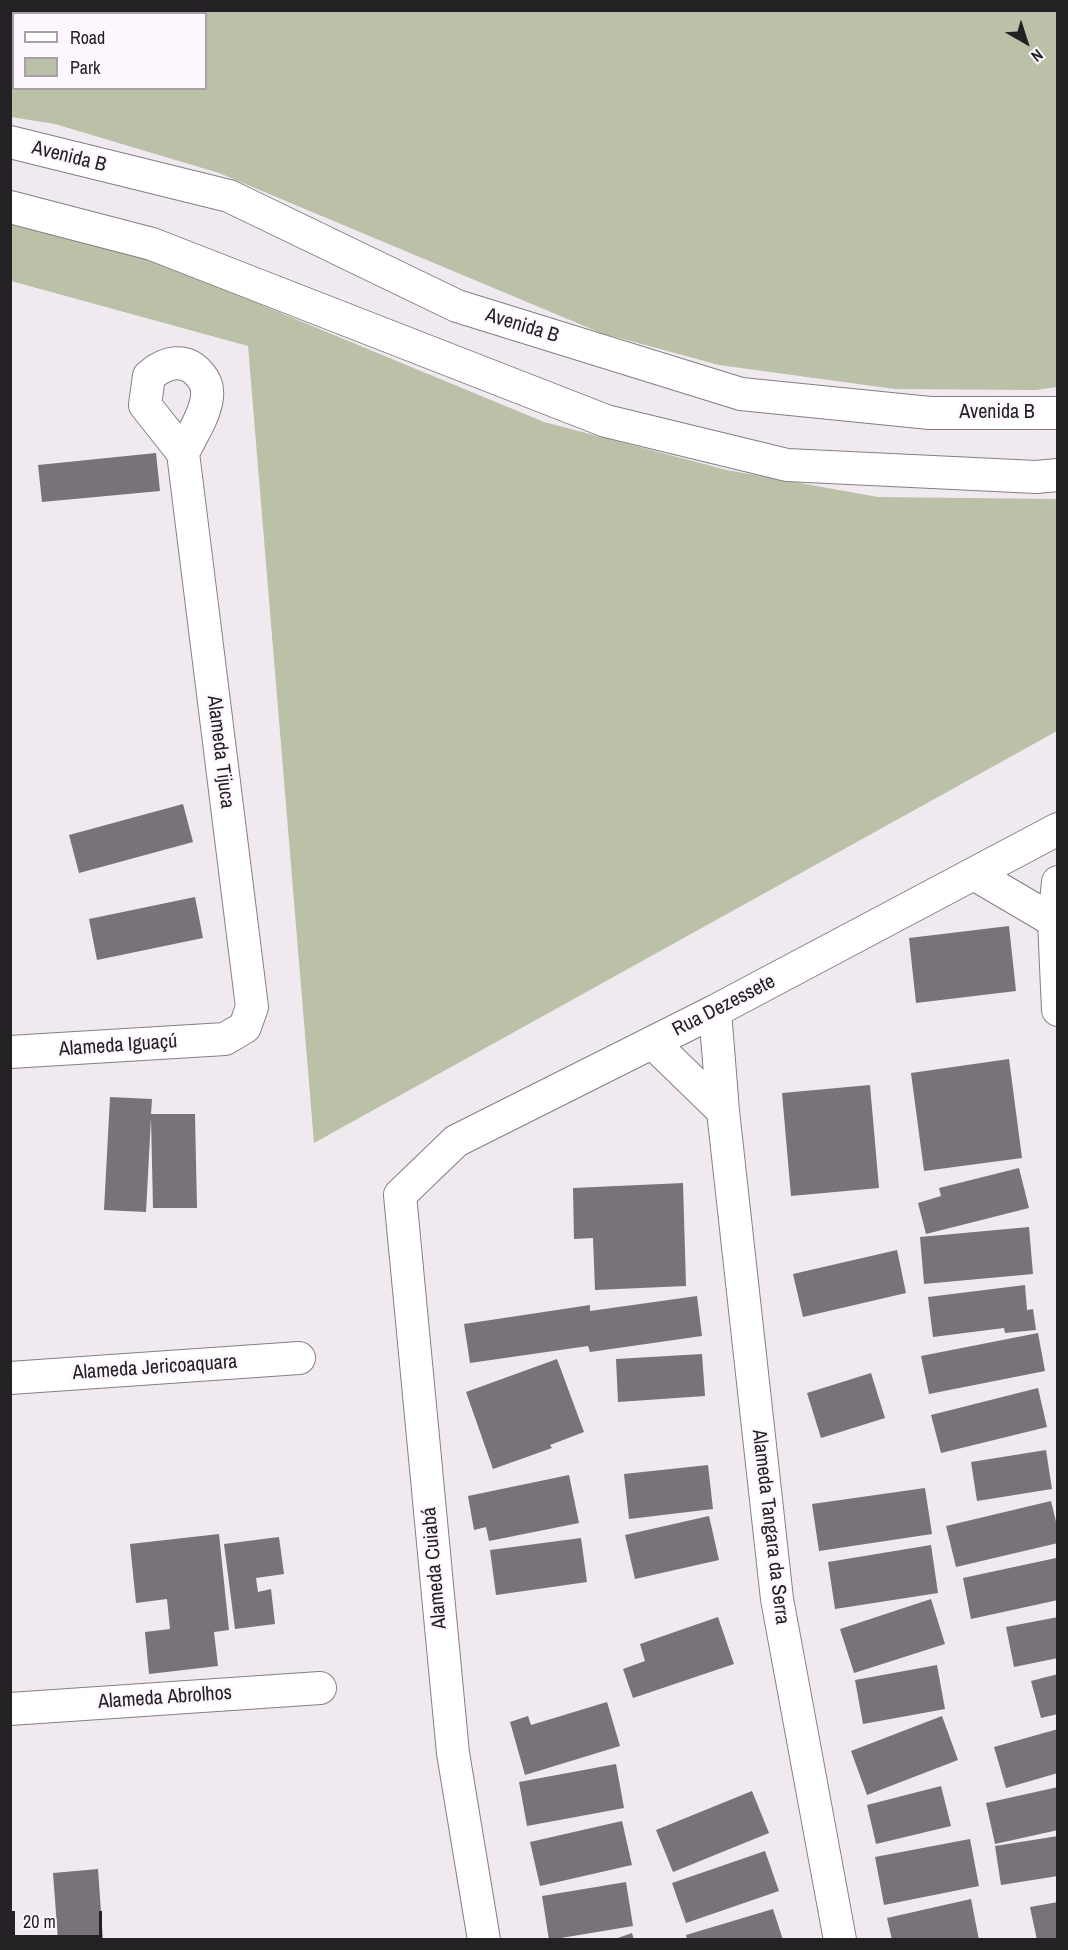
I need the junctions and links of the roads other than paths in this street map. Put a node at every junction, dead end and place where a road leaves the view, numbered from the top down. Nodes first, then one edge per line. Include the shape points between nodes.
1 (10, 142) edge
2 (10, 207) edge
3 (1058, 413) edge
4 (183, 453) dead end
5 (1058, 475) edge
6 (1058, 829) edge
7 (974, 874) junction
8 (1058, 882) edge
9 (1054, 921) junction
10 (1058, 1010) edge
11 (715, 1011) junction
12 (225, 1039) joint
13 (653, 1042) junction
14 (10, 1052) edge
15 (723, 1111) junction
16 (400, 1195) joint
17 (299, 1358) dead end
18 (10, 1378) edge
19 (320, 1688) dead end
20 (10, 1709) edge
21 (484, 1940) edge
22 (840, 1940) edge

1 - 3 street, Avenida B via 229,196 457,306 741,394 930,412
2 - 5 street via 152,244 606,421 787,465
4 - 12 street, Alameda Tijuca via 252,1007 245,1027
6 - 7 street, Rua Dezessete
7 - 9 street
7 - 11 street, Rua Dezessete
8 - 9 street
9 - 10 street
11 - 13 street, Rua Dezessete
11 - 15 street, Alameda Tangara da Serra
12 - 14 street, Alameda Iguaçú
13 - 15 street
13 - 16 street, Rua Dezessete via 456,1141
15 - 22 street, Alameda Tangara da Serra via 777,1599
16 - 21 street, Alameda Cuiabá via 453,1753
17 - 18 street, Alameda Jericoaquara
19 - 20 street, Alameda Abrolhos

